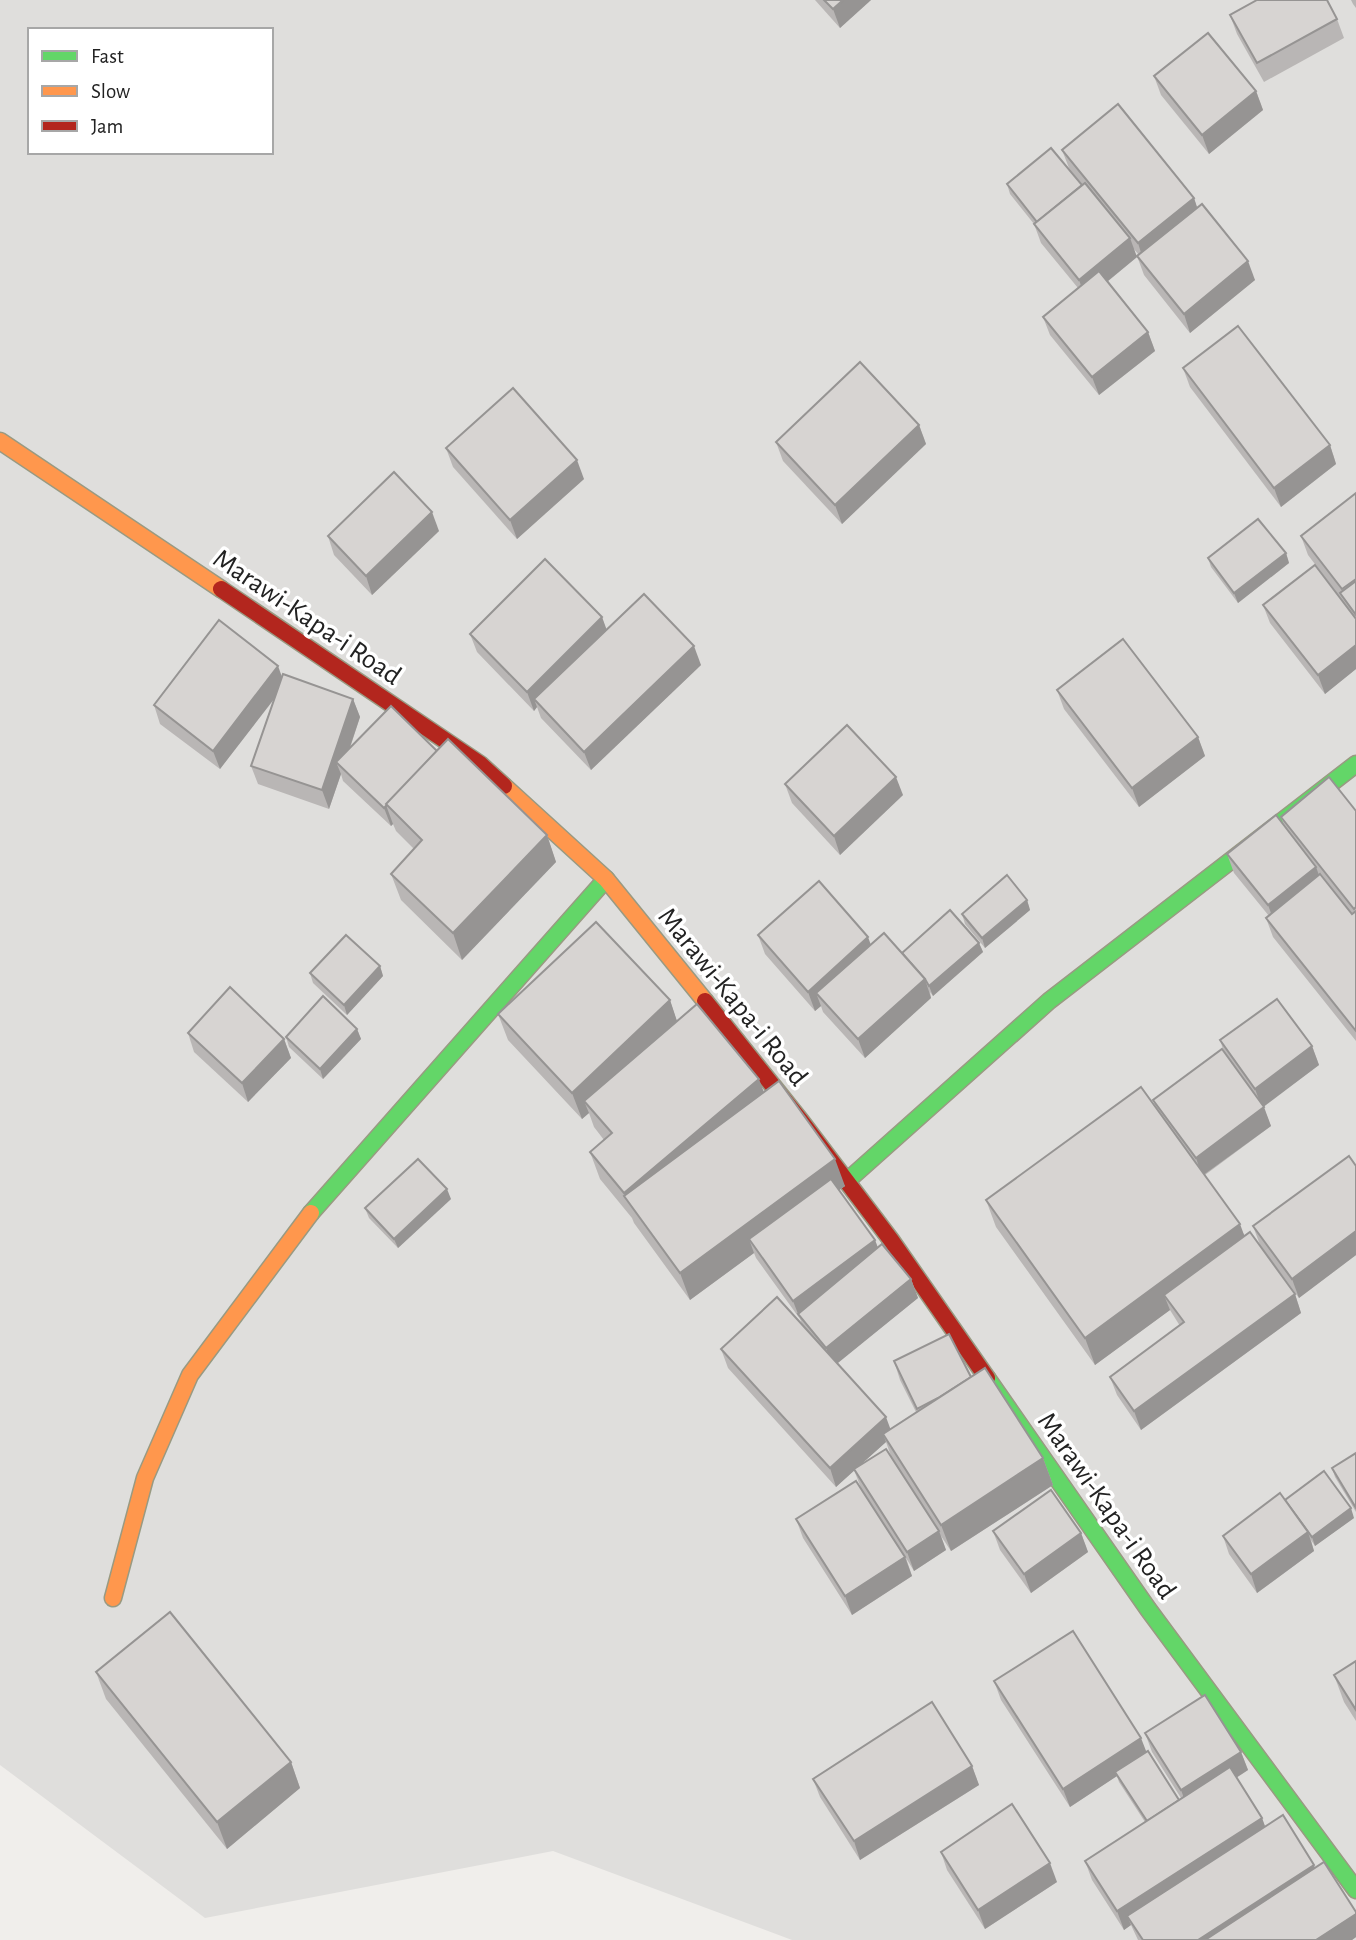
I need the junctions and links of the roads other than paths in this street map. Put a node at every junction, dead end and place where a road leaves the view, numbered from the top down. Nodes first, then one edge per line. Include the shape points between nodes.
1 (0, 441) edge
2 (1356, 764) edge
3 (606, 879) junction
4 (847, 1181) junction
5 (113, 1598) dead end
6 (1356, 1890) edge

1 - 3 main road, Marawi-Kapa-i Road via 480,764
2 - 4 main road via 1049,1001
3 - 4 main road, Marawi-Kapa-i Road
3 - 5 main road via 297,1229 190,1375 145,1478
4 - 6 main road, Marawi-Kapa-i Road via 1148,1609

